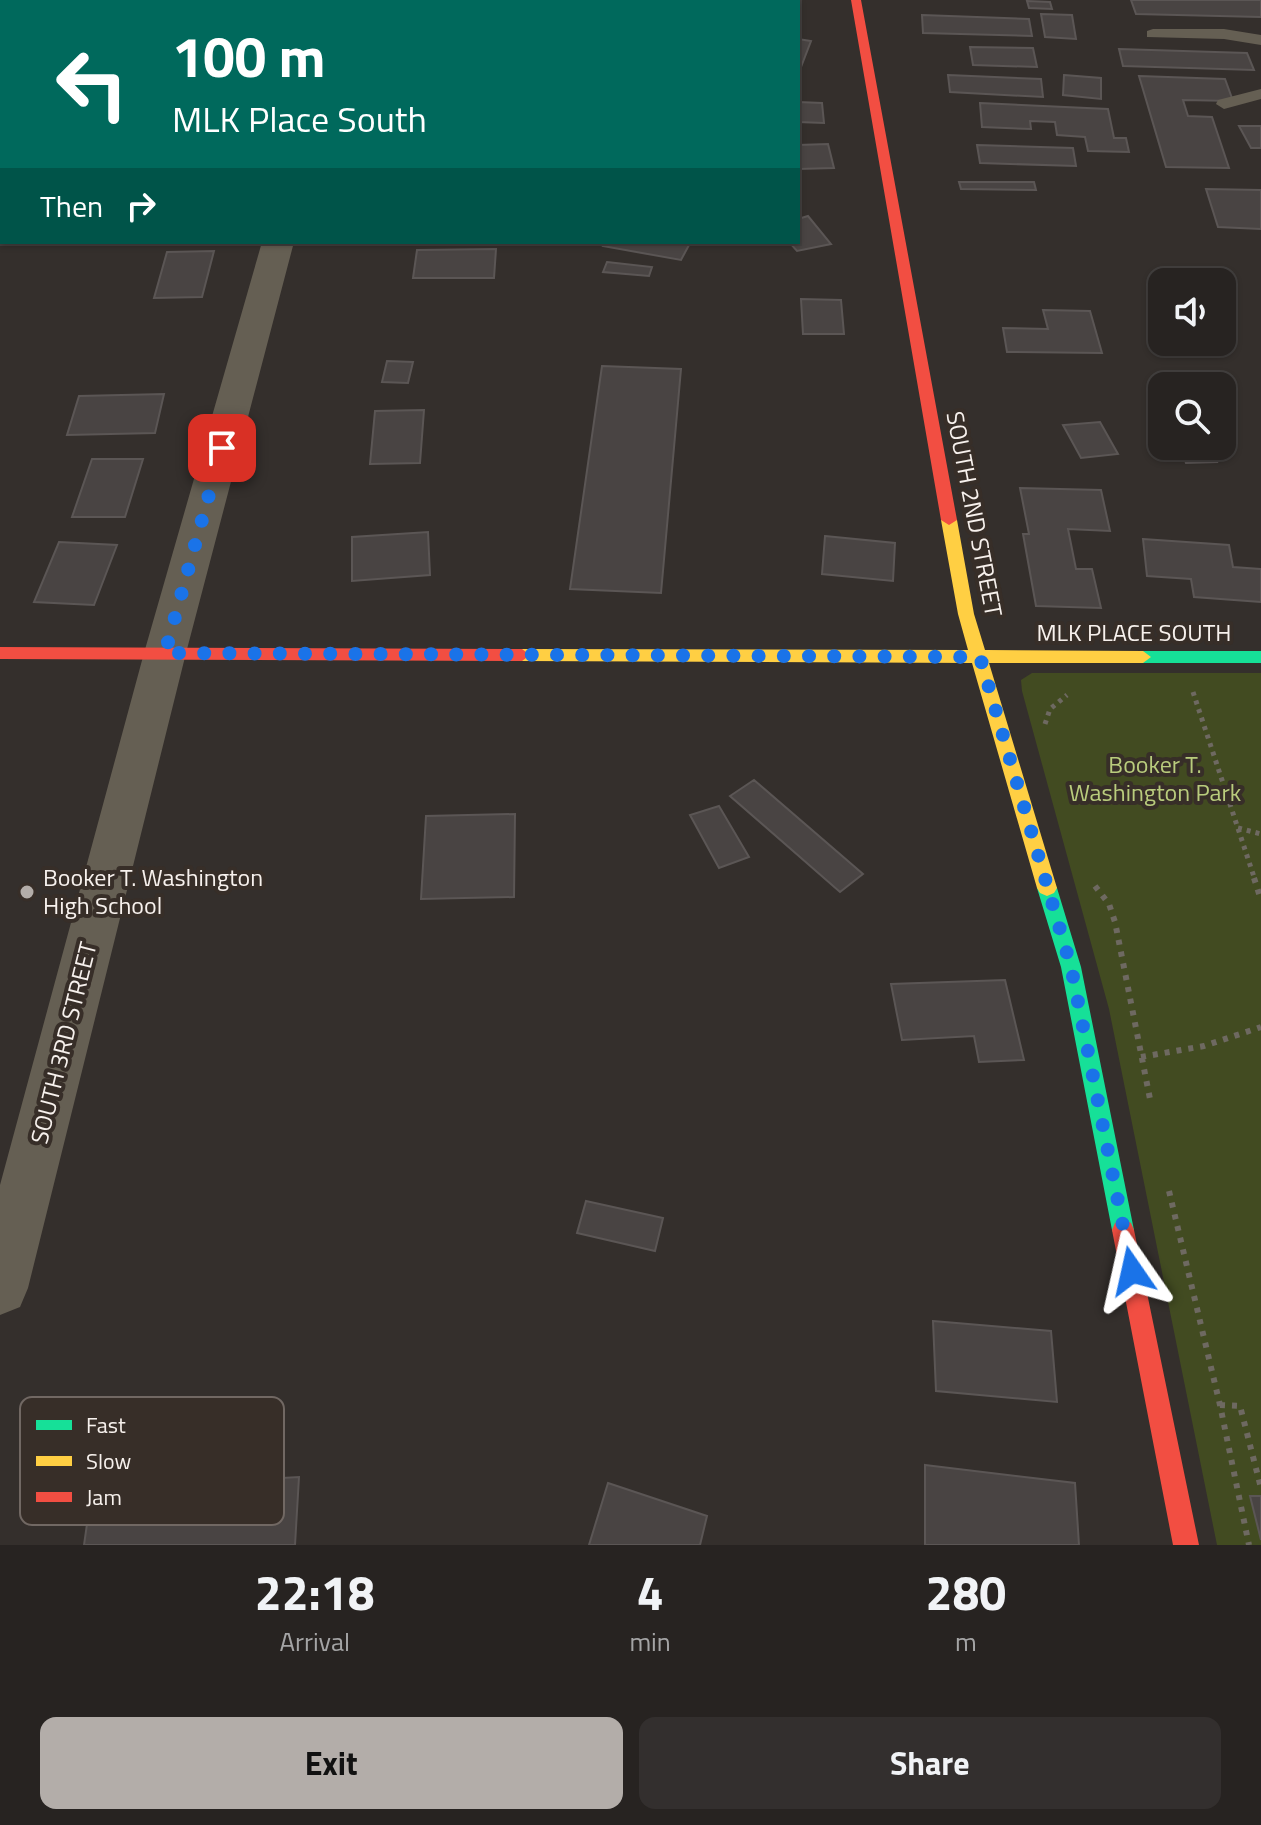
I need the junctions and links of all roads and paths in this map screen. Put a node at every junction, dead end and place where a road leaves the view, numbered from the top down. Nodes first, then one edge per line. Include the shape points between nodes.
1 (856, 0) edge
2 (1153, 34) dead end
3 (1261, 40) edge
4 (1261, 94) edge
5 (1224, 104) dead end
6 (277, 244) edge
7 (0, 653) edge
8 (165, 653) junction
9 (980, 657) junction
10 (1261, 657) edge
11 (1189, 679) dead end
12 (1237, 828) junction
13 (1261, 834) edge
14 (1261, 900) edge
15 (1118, 938) dead end
16 (1261, 1027) edge
17 (1141, 1057) junction
18 (1150, 1102) dead end
19 (1166, 1176) dead end
20 (0, 1288) edge
21 (1220, 1405) junction
22 (1261, 1488) edge
23 (1186, 1545) edge
24 (1249, 1545) edge

1 - 9 street, SOUTH 2ND STREET via 966,614
2 - 3 lane
4 - 5 lane
6 - 8 street, SOUTH 3RD STREET
7 - 8 street, MLK PLACE SOUTH
8 - 9 street, MLK PLACE SOUTH
8 - 20 street, SOUTH 3RD STREET
9 - 10 street, MLK PLACE SOUTH
9 - 23 street, SOUTH 2ND STREET via 1071,967
11 - 12 path
12 - 13 path
12 - 14 path
15 - 17 path
16 - 17 path via 1190,1049
17 - 18 path
19 - 21 path
21 - 22 path via 1240,1406
21 - 24 path

